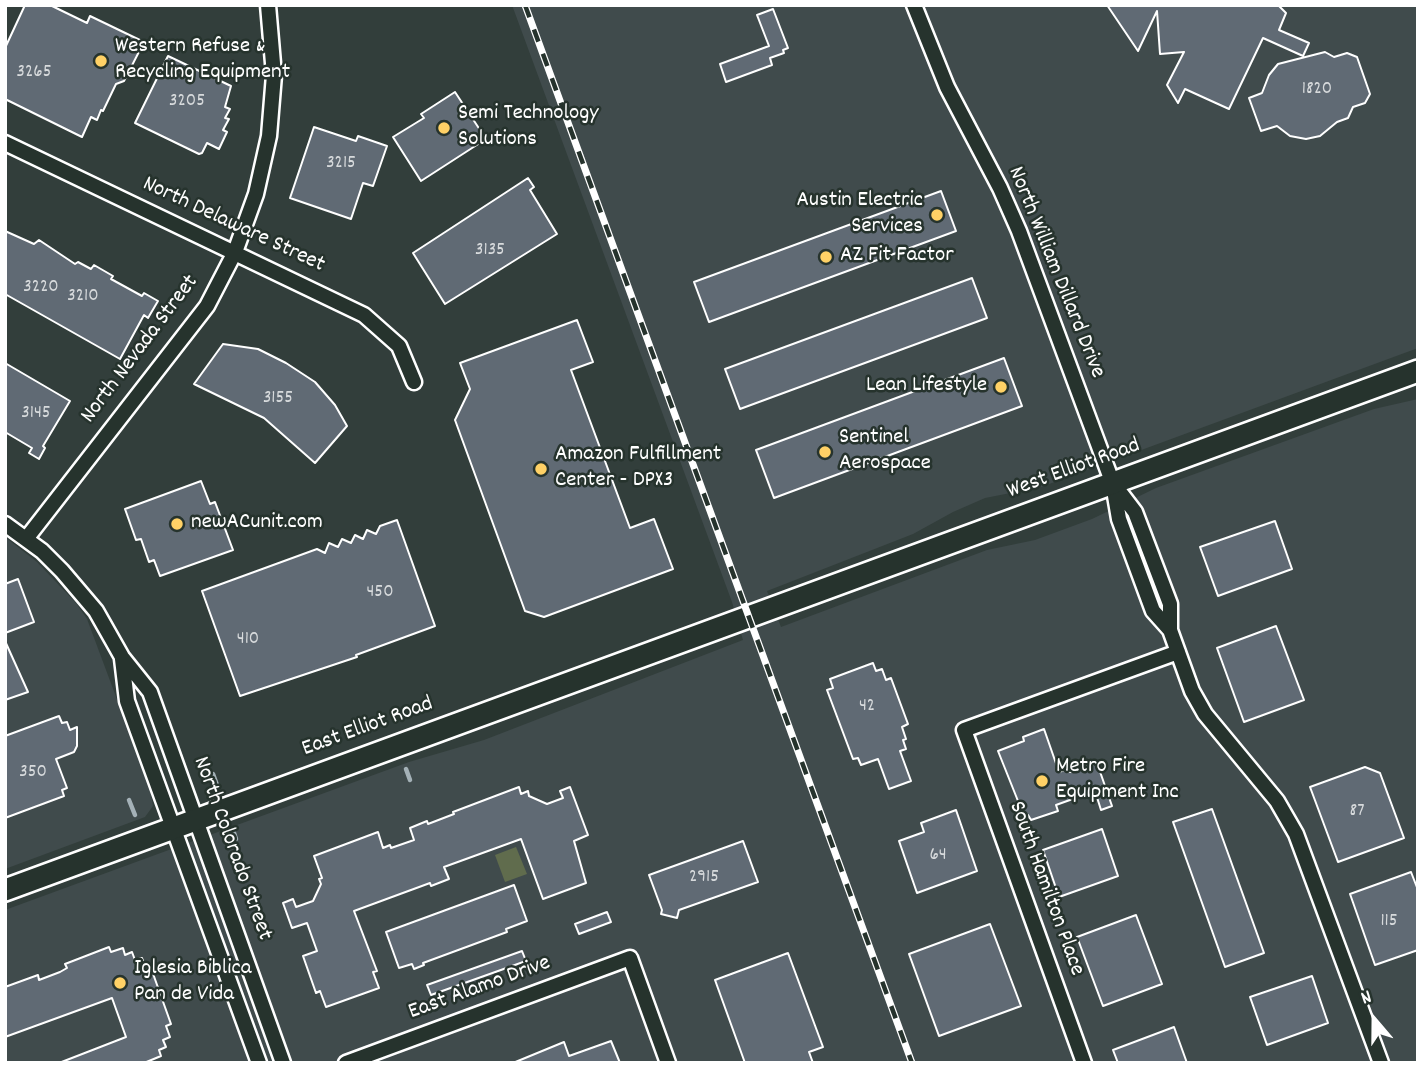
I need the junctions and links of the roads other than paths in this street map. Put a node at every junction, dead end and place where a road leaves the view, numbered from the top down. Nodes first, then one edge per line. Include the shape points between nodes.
1 (268, 5) edge
2 (914, 5) edge
3 (5, 143) edge
4 (235, 252) junction
5 (1418, 371) edge
6 (414, 382) dead end
7 (1113, 484) junction
8 (5, 524) edge
9 (26, 539) junction
10 (749, 617) joint
11 (1178, 652) junction
12 (122, 657) junction
13 (196, 819) junction
14 (173, 828) junction
15 (5, 890) edge
16 (259, 1063) edge
17 (283, 1063) edge
18 (346, 1063) edge
19 (668, 1063) edge
20 (1084, 1063) edge
21 (1381, 1063) edge

1 - 4 street, North Nevada Street via 274,75 269,135 256,194
2 - 7 street, North William Dillard Drive via 947,87 1019,231
3 - 4 street, North Delaware Street
4 - 6 street, North Delaware Street via 364,315 398,346
4 - 9 street, North Nevada Street via 207,306
5 - 7 main road, West Elliot Road
7 - 10 main road, West Elliot Road
7 - 11 street, North William Dillard Drive via 1135,512 1170,604 1170,629
8 - 9 street, North Colorado Street
9 - 12 street, North Colorado Street via 62,571 96,611
10 - 13 main road, East Elliot Road
11 - 20 street, South Hamilton Place via 964,730
11 - 21 street, North William Dillard Drive via 1205,714 1277,801 1296,834
12 - 13 street, North Colorado Street via 150,692
12 - 14 street, North Colorado Street via 127,701
13 - 14 main road, East Elliot Road
13 - 17 street, North Colorado Street
14 - 15 main road, East Elliot Road
14 - 16 street, North Colorado Street
18 - 19 street, East Alamo Drive via 630,958

